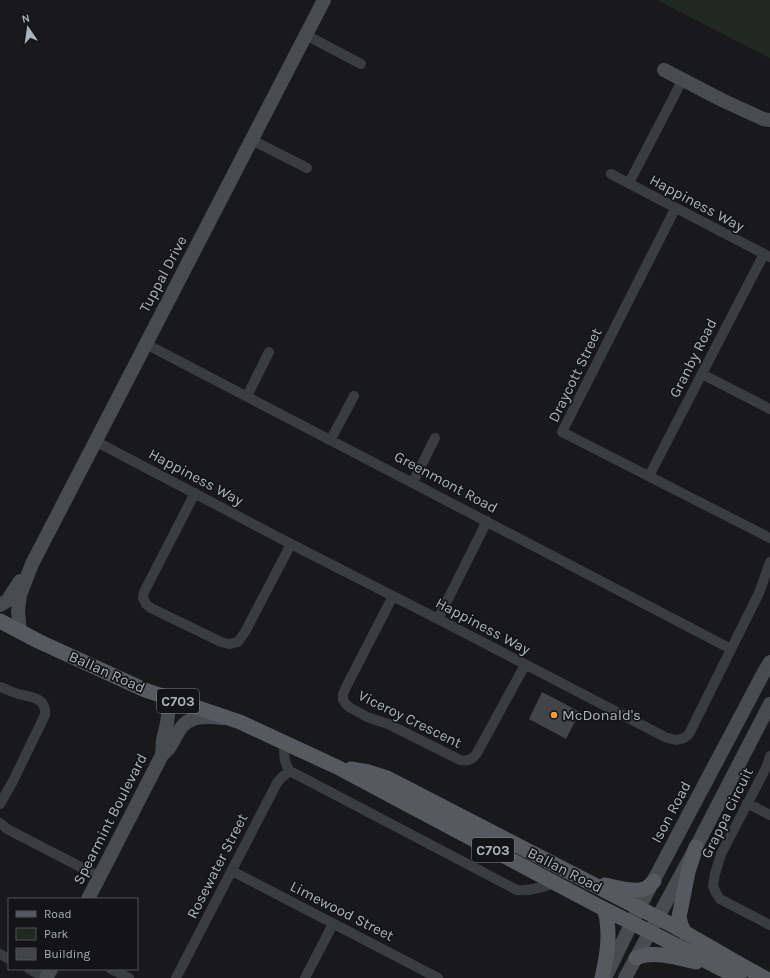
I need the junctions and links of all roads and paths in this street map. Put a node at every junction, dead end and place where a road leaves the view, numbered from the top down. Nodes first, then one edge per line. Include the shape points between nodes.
1 (324, 0) edge
2 (306, 36) junction
3 (362, 64) dead end
4 (664, 70) dead end
5 (683, 79) junction
6 (770, 120) edge
7 (252, 140) junction
8 (307, 168) dead end
9 (611, 174) dead end
10 (628, 183) junction
11 (675, 209) junction
12 (767, 256) edge
13 (146, 344) junction
14 (270, 352) dead end
15 (702, 374) junction
16 (247, 396) junction
17 (354, 396) dead end
18 (770, 410) edge
19 (435, 438) dead end
20 (331, 439) junction
21 (95, 441) junction
22 (649, 476) junction
23 (413, 482) junction
24 (195, 493) junction
25 (487, 522) junction
26 (770, 538) edge
27 (291, 544) junction
28 (770, 562) edge
29 (32, 564) junction
30 (392, 596) junction
31 (0, 605) edge
32 (438, 619) junction
33 (0, 621) edge
34 (20, 632) junction
35 (731, 649) junction
36 (770, 662) edge
37 (525, 665) junction
38 (0, 687) edge
39 (170, 698) junction
40 (770, 699) edge
41 (748, 702) junction
42 (770, 704) edge
43 (228, 718) junction
44 (284, 742) junction
45 (162, 755) junction
46 (770, 756) edge
47 (337, 767) junction
48 (290, 771) junction
49 (747, 803) junction
50 (0, 804) edge
51 (770, 815) edge
52 (0, 823) edge
53 (696, 847) junction
54 (232, 871) junction
55 (100, 877) junction
56 (584, 880) junction
57 (654, 881) junction
58 (555, 883) junction
59 (89, 898) edge
60 (639, 908) junction
61 (604, 909) junction
62 (657, 918) junction
63 (632, 923) junction
64 (333, 924) junction
65 (770, 925) edge
66 (650, 932) junction
67 (686, 933) junction
68 (636, 958) junction
69 (719, 968) junction
70 (31, 970) edge
71 (113, 970) edge
72 (436, 977) edge
73 (46, 978) edge
74 (129, 978) edge
75 (176, 978) edge
76 (305, 978) edge
77 (603, 978) edge
78 (625, 978) edge
79 (739, 978) edge
80 (765, 978) edge

1 - 2 street, Tuppal Drive
2 - 3 street
2 - 7 street, Tuppal Drive
4 - 5 street
5 - 6 street via 722,100
5 - 10 street
7 - 8 street
7 - 13 street, Tuppal Drive
9 - 10 street, Happiness Way
10 - 11 street, Happiness Way
11 - 12 street, Happiness Way
11 - 22 street, Draycott Street via 562,432
12 - 15 street, Granby Road
13 - 16 street, Greenmont Road
13 - 21 street, Tuppal Drive
14 - 16 street
15 - 18 street
15 - 22 street, Granby Road
16 - 20 street, Greenmont Road
17 - 20 street
19 - 23 street
20 - 23 street, Greenmont Road
21 - 24 street, Happiness Way
21 - 29 street, Tuppal Drive
22 - 26 street, Draycott Street
23 - 25 street, Greenmont Road
24 - 27 street, Happiness Way
24 - 27 street via 144,592 146,604 158,612 221,642 238,642
25 - 32 street
25 - 35 street, Greenmont Road
27 - 30 street, Happiness Way
28 - 35 street, Happiness Way via 759,593
29 - 31 street, Tuppal Drive via 7,601
29 - 34 street, Tuppal Drive via 20,595
30 - 32 street, Happiness Way
30 - 37 street, Viceroy Crescent via 343,694 346,704 367,717 388,724 460,760 470,760 477,753
32 - 37 street, Happiness Way
33 - 34 main road, Ballan Road / C703
34 - 39 main road, Ballan Road / C703 via 108,674
35 - 37 street, Happiness Way via 689,734 679,740 665,737
36 - 41 street, Ison Road
38 - 50 street via 33,696 39,700 45,711
39 - 43 main road, Ballan Road / C703
39 - 45 street, Spearmint Boulevard
40 - 41 street via 759,697
41 - 57 street, Ison Road
42 - 53 street
43 - 44 main road, Ballan Road / C703
43 - 45 street, Spearmint Boulevard via 194,718 188,721
44 - 47 main road, Ballan Road / C703
44 - 48 street via 286,766
45 - 55 street, Spearmint Boulevard
46 - 49 street, Grappa Circuit
47 - 56 main road, Ballan Road / C703 via 387,778
47 - 58 main road, Ballan Road / C703
48 - 54 street, Rosewater Street via 277,783
48 - 58 street, Ballan Road via 517,890 536,889
49 - 51 street
49 - 65 street, Grappa Circuit via 721,854 713,886 720,899
52 - 55 street
53 - 62 street
53 - 67 main road via 679,917
54 - 64 street, Limewood Street
54 - 75 street, Rosewater Street
55 - 59 street, Spearmint Boulevard
56 - 57 main road via 634,890 644,889
56 - 60 main road, Ballan Road / C703
57 - 60 street, Ison Road
58 - 61 main road, Ballan Road / C703
60 - 62 main road, Ballan Road / C703
60 - 63 street, Ison Road
61 - 63 main road, Ballan Road / C703
61 - 77 main road via 608,927
62 - 66 street
62 - 67 main road, Ballan Road / C703
63 - 66 main road, Ballan Road / C703
63 - 77 street, Ison Road
64 - 72 street, Limewood Street
64 - 76 street
66 - 68 street
66 - 69 main road, Ballan Road / C703
67 - 80 main road, Ballan Road / C703
68 - 69 main road via 654,954
68 - 78 street
69 - 79 main road, Ballan Road / C703
70 - 73 street
71 - 74 street

